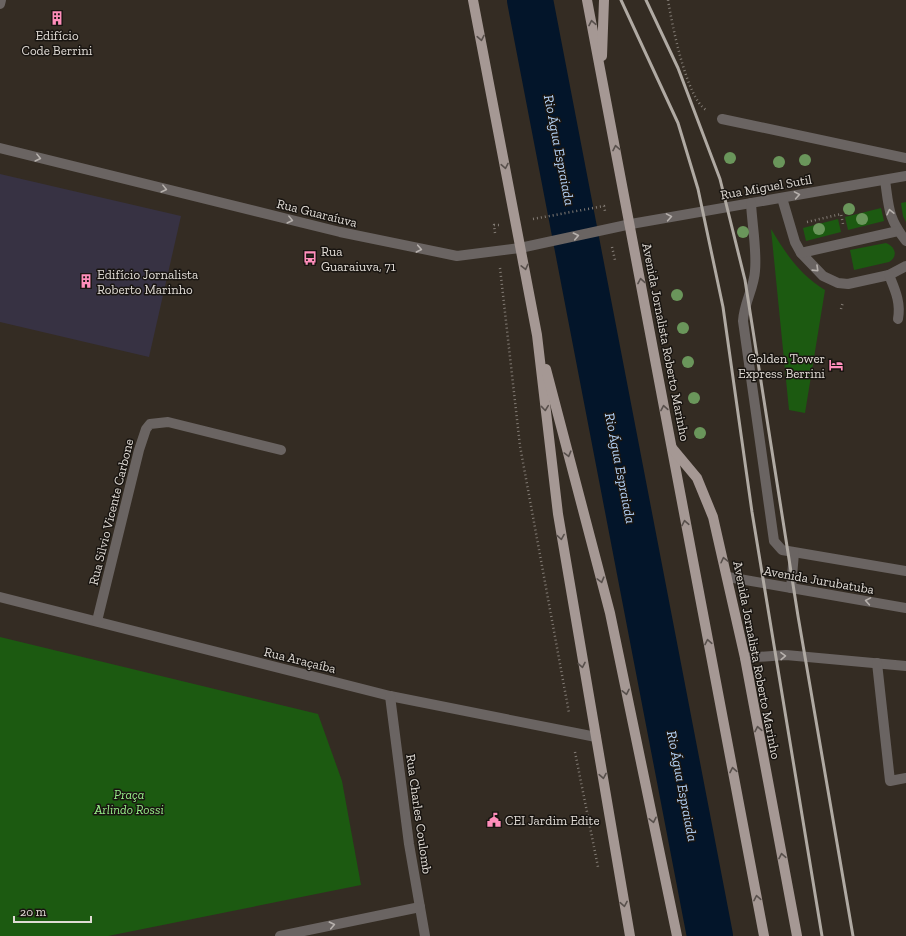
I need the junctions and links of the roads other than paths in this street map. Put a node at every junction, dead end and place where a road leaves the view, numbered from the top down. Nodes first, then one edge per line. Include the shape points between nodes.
1 (1, 0) edge
2 (473, 0) edge
3 (588, 0) edge
4 (604, 0) edge
5 (0, 4) edge
6 (602, 74) junction
7 (722, 119) road end
8 (0, 148) edge
9 (906, 158) edge
10 (906, 176) edge
11 (885, 180) junction
12 (782, 198) junction
13 (751, 203) junction
14 (631, 224) junction
15 (898, 231) junction
16 (906, 241) edge
17 (520, 248) junction
18 (801, 253) junction
19 (906, 266) edge
20 (889, 275) junction
21 (898, 319) dead end
22 (538, 335) junction
23 (670, 447) junction
24 (280, 450) dead end
25 (794, 553) junction
26 (906, 571) edge
27 (728, 577) junction
28 (791, 588) junction
29 (0, 597) edge
30 (906, 608) edge
31 (97, 621) junction
32 (744, 658) junction
33 (877, 663) junction
34 (906, 666) edge
35 (390, 696) junction
36 (596, 737) junction
37 (906, 778) edge
38 (420, 907) junction
39 (280, 936) edge
40 (425, 936) edge
41 (630, 936) edge
42 (677, 936) edge
43 (764, 936) edge
44 (797, 936) edge

1 - 5 street
2 -> 17 main road
6 -> 3 main road, Avenida Jornalista Roberto Marinho
4 - 6 main road
14 -> 6 main road, Avenida Jornalista Roberto Marinho
7 - 9 street
8 -> 17 street, Rua Guaraíuva via 334,231 417,249 457,256
10 - 11 street, Rua Miguel Sutil
12 -> 11 street, Rua Miguel Sutil
15 -> 11 street via 891,216
12 - 13 street, Rua Miguel Sutil
12 - 18 street via 789,226
14 -> 13 street, Rua Miguel Sutil
13 - 25 street via 756,270 744,307 743,321 774,541 782,550
17 -> 14 street, Rua Guaraíuva
23 -> 14 main road, Avenida Jornalista Roberto Marinho
15 - 16 street
15 - 18 street
17 -> 22 main road
18 -> 20 street via 822,276 838,283 848,284
19 - 20 street
20 - 21 street via 898,296
22 -> 36 main road via 558,514
22 -> 42 main road via 610,613
27 -> 23 main road, Avenida Jornalista Roberto Marinho via 713,517 697,478
43 -> 23 main road
24 - 31 street, Rua Silvio Vicente Carbone via 168,422 150,424 139,450
25 - 26 street
25 - 28 street
27 - 28 street, Avenida Jurubatuba
27 - 32 main road, Avenida Jornalista Roberto Marinho
30 -> 28 street, Avenida Jurubatuba
29 - 31 street, Rua Araçaíba
31 - 35 street, Rua Araçaíba
32 -> 33 street via 786,655
44 -> 32 main road, Avenida Jornalista Roberto Marinho
33 - 34 street
33 - 37 street via 890,781
35 - 36 street, Rua Araçaíba
35 - 38 street, Rua Charles Coulomb via 409,844
36 -> 41 main road
39 -> 38 street
38 - 40 street, Rua Charles Coulomb

